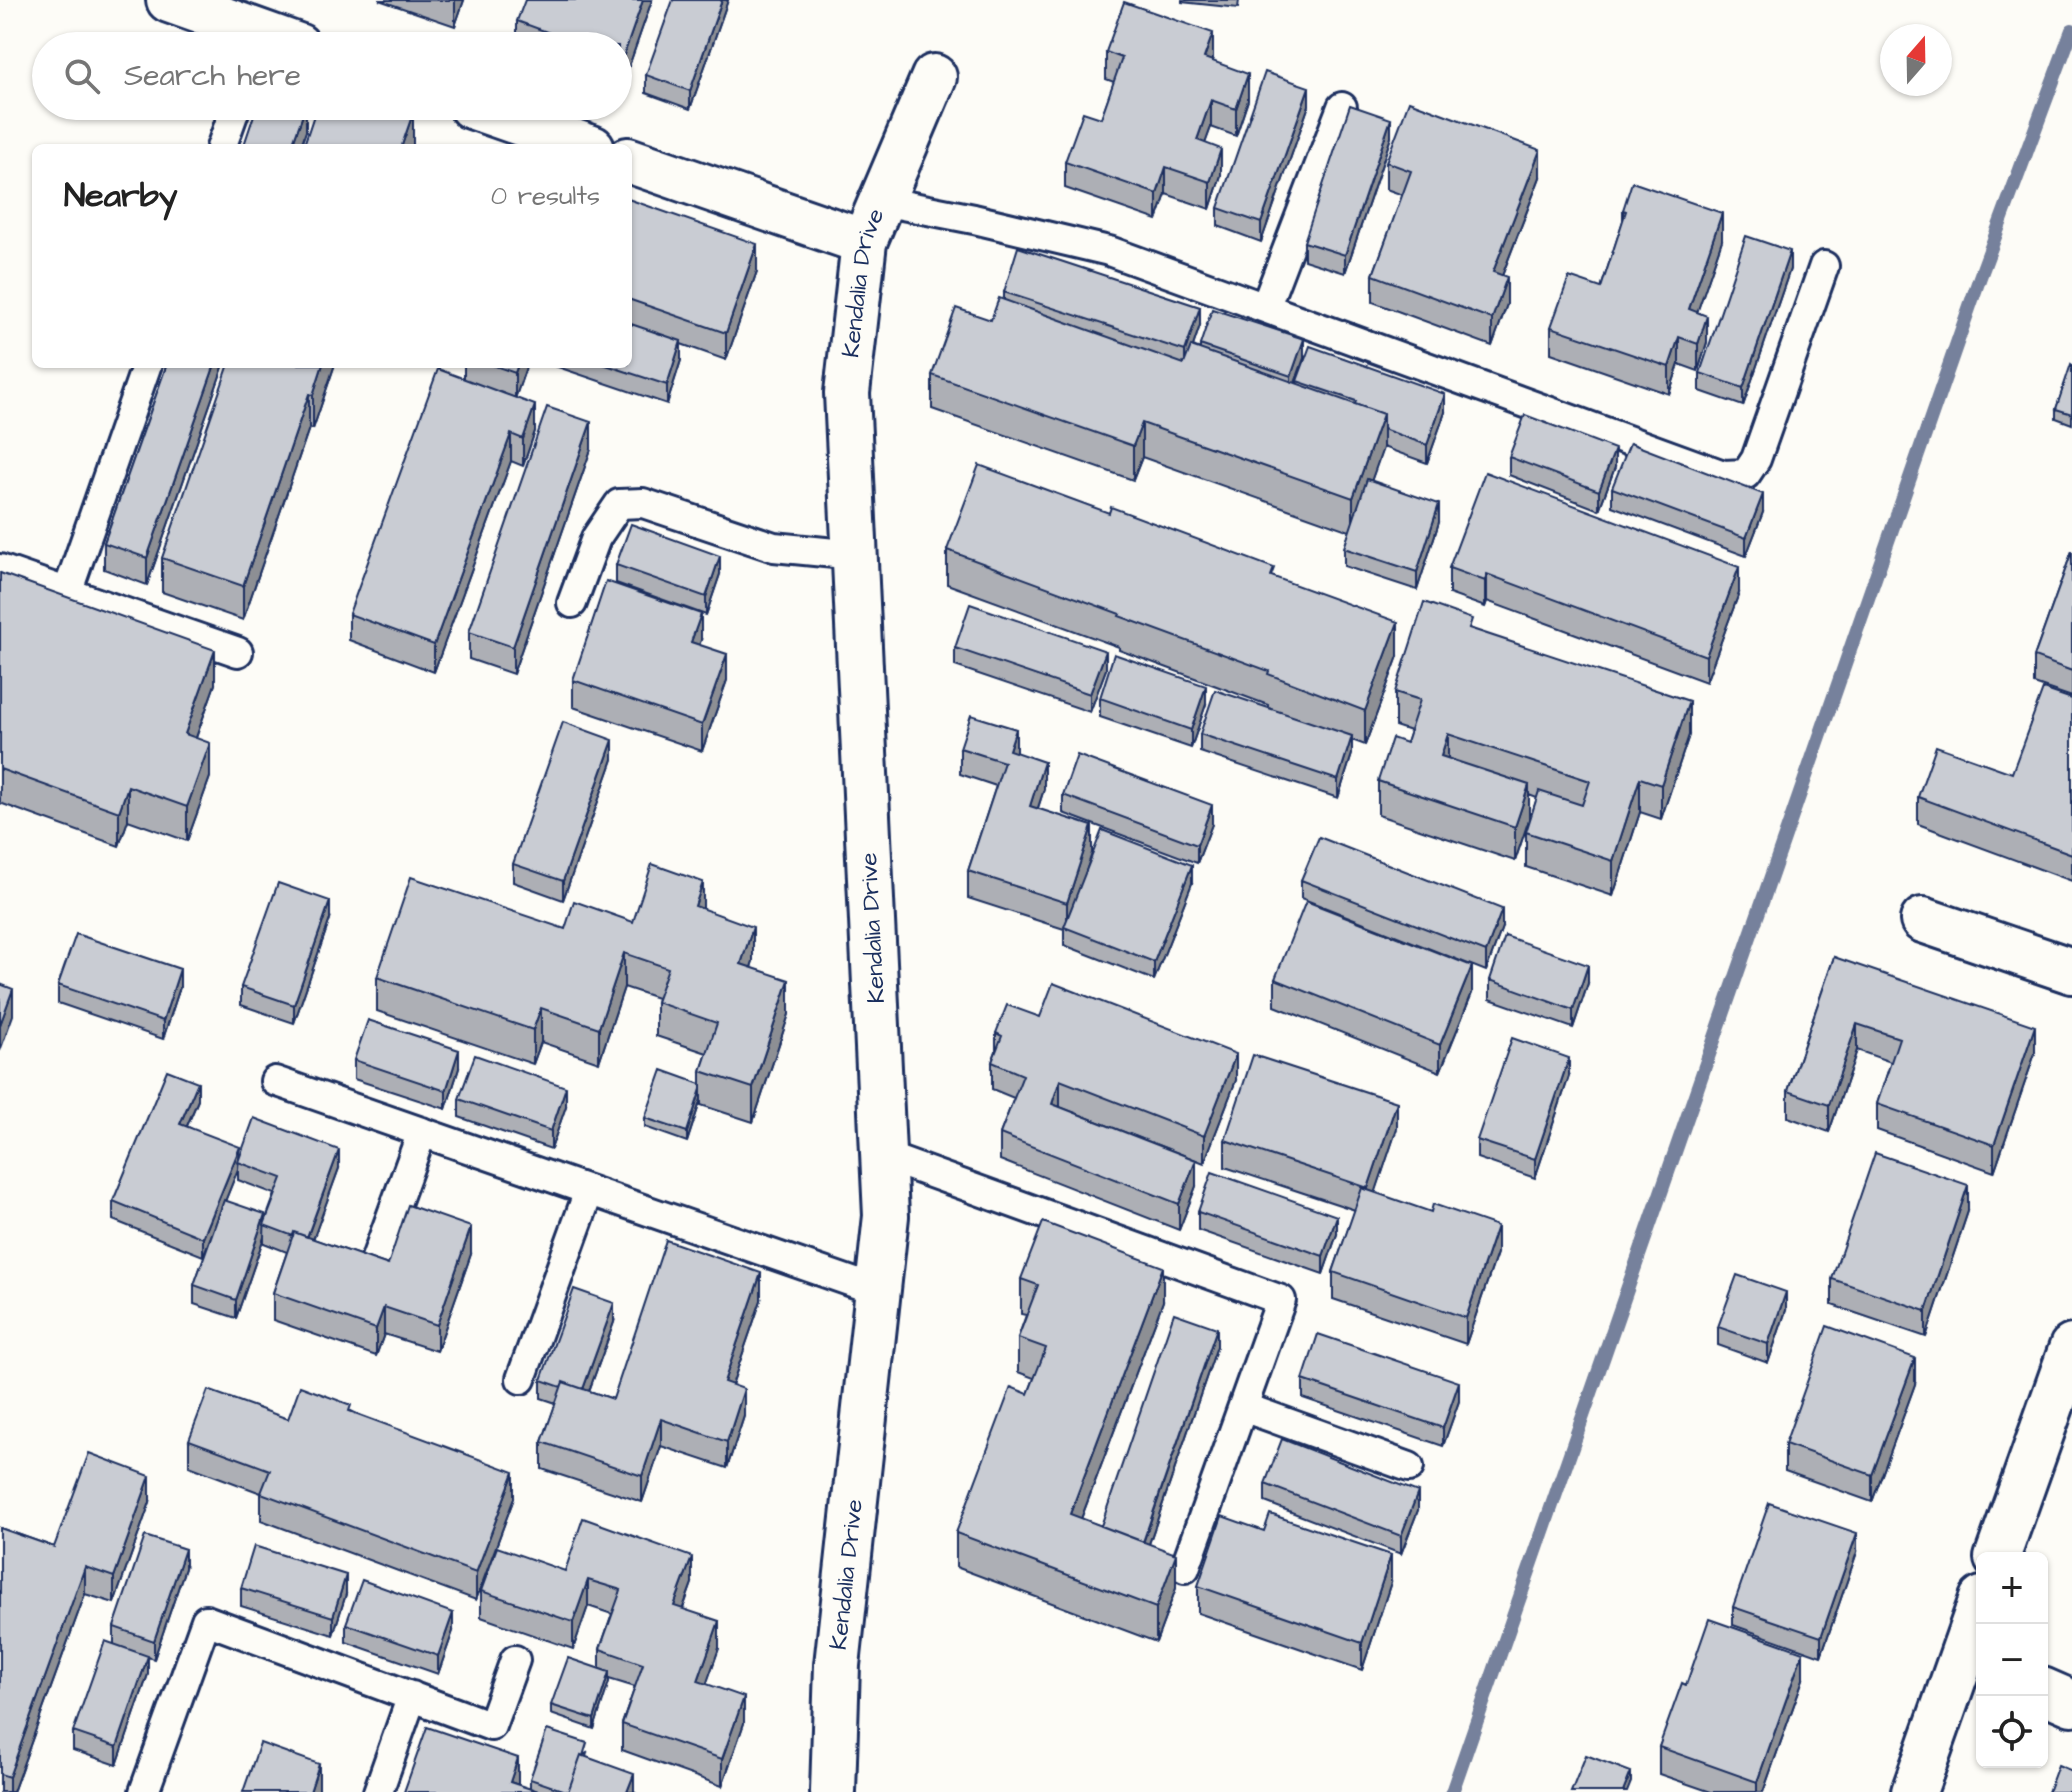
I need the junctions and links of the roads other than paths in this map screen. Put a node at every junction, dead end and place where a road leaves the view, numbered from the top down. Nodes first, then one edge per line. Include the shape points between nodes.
1 (169, 0) edge
2 (261, 30) edge
3 (934, 77) dead end
4 (1342, 107) dead end
5 (231, 120) edge
6 (511, 120) edge
7 (222, 144) edge
8 (580, 144) edge
9 (632, 161) edge
10 (882, 201) junction
11 (864, 242) junction
12 (1824, 266) dead end
13 (1265, 308) junction
14 (146, 368) edge
15 (855, 555) junction
16 (0, 569) edge
17 (67, 593) junction
18 (572, 603) dead end
19 (238, 652) dead end
20 (1923, 920) dead end
21 (2072, 971) edge
22 (275, 1081) dead end
23 (422, 1132) junction
24 (884, 1156) junction
25 (589, 1191) junction
26 (370, 1275) edge
27 (878, 1291) junction
28 (2072, 1347) edge
29 (521, 1379) dead end
30 (1243, 1407) junction
31 (1409, 1467) dead end
32 (1999, 1552) edge
33 (1185, 1568) dead end
34 (1978, 1624) edge
35 (1972, 1659) edge
36 (515, 1660) dead end
37 (2048, 1693) edge
38 (412, 1696) junction
39 (2072, 1703) edge
40 (144, 1792) edge
41 (378, 1792) edge
42 (833, 1792) edge
43 (1914, 1792) edge

1 - 2 street
3 - 10 street, Kendalia Drive
4 - 13 lane
5 - 7 lane
6 - 8 street
9 - 11 street
10 - 11 street, Kendalia Drive
10 - 13 lane via 1109,251
11 - 15 street, Kendalia Drive via 847,393
12 - 13 lane via 1756,459 1746,474 1723,475
14 - 17 lane
15 - 18 lane via 774,547 643,503 619,504 596,538
15 - 24 street, Kendalia Drive
16 - 17 lane
17 - 19 lane
20 - 21 street
22 - 23 lane
23 - 25 lane
23 - 26 lane
24 - 27 street, Kendalia Drive via 886,1216
24 - 30 lane via 1281,1300
25 - 27 lane
25 - 29 lane
27 - 42 street, Kendalia Drive via 837,1665
28 - 32 street
30 - 31 lane
30 - 33 lane
34 - 35 street
35 - 43 street
36 - 38 lane via 491,1726
37 - 39 street
38 - 40 lane via 206,1620
38 - 41 lane

